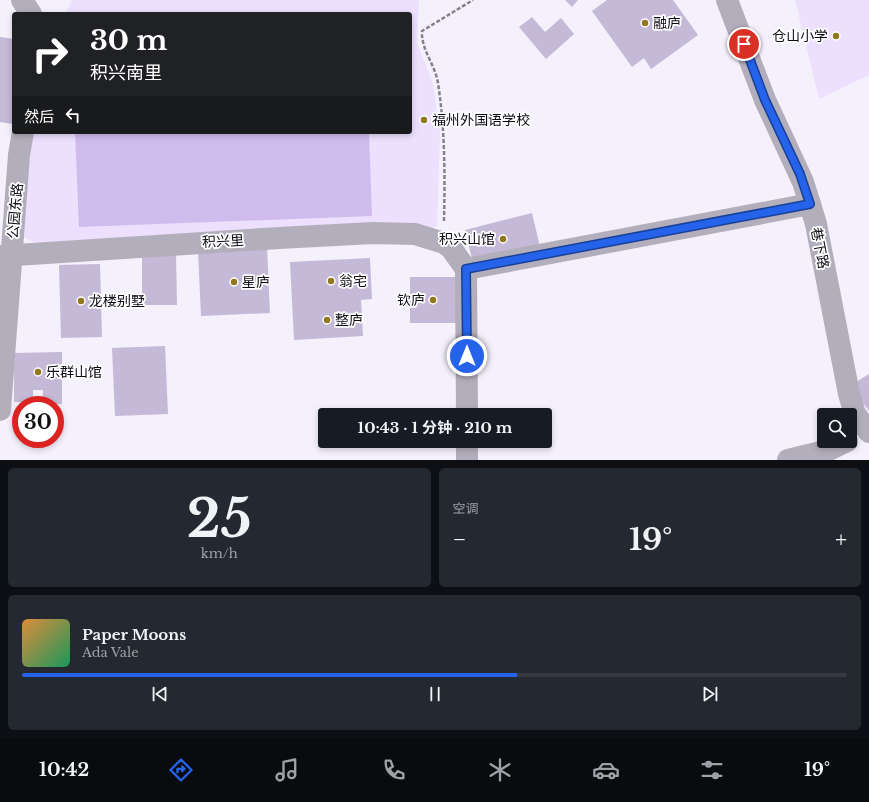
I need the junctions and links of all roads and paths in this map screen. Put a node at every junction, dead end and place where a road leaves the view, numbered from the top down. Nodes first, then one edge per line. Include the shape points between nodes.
1 (22, 0) edge
2 (473, 0) edge
3 (726, 0) edge
4 (30, 12) edge
5 (23, 134) edge
6 (810, 204) junction
7 (444, 243) junction
8 (6, 256) edge
9 (466, 269) junction
10 (467, 408) edge
11 (0, 410) edge
12 (862, 434) edge
13 (467, 448) edge
14 (833, 448) edge
15 (467, 460) edge
16 (788, 460) edge

1 - 4 street
2 - 7 path via 422,31 421,41 437,80 442,115 445,149
3 - 6 street, 巷下路 via 765,100 798,171
5 - 8 street, 公园东路
6 - 9 street
6 - 12 street, 巷下路 via 848,394
7 - 8 street, 积兴里 via 415,234 373,234
7 - 9 street, 积兴里
8 - 11 street, 公园东路
9 - 10 street
13 - 15 street
14 - 16 street

